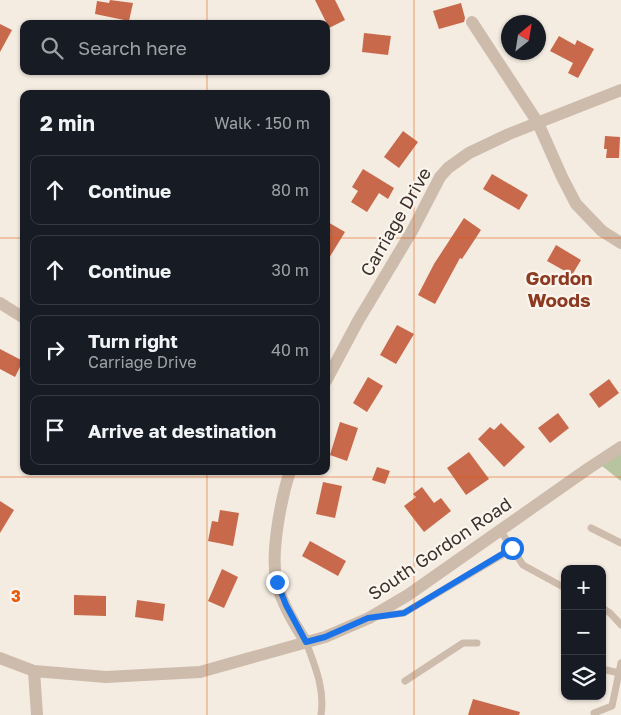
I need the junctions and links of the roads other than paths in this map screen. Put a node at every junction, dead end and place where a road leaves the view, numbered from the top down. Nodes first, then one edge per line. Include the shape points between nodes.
1 (472, 22) dead end
2 (621, 90) edge
3 (538, 123) junction
4 (621, 243) edge
5 (0, 303) edge
6 (20, 316) edge
7 (330, 374) edge
8 (621, 447) edge
9 (289, 475) edge
10 (591, 528) dead end
11 (500, 530) junction
12 (621, 543) edge
13 (512, 548) junction
14 (561, 586) edge
15 (605, 610) edge
16 (368, 618) junction
17 (621, 625) edge
18 (306, 642) junction
19 (477, 643) dead end
20 (0, 658) edge
21 (621, 662) edge
22 (606, 670) edge
23 (34, 671) junction
24 (619, 673) junction
25 (405, 681) dead end
26 (594, 713) dead end
27 (37, 715) edge
28 (321, 715) edge

1 - 3 street
2 - 3 street, Carriage Drive
3 - 4 street via 576,204 602,231
3 - 7 street, Carriage Drive via 469,153 440,177
5 - 6 street
8 - 11 street, South Gordon Road
9 - 18 street via 279,522 275,568 286,605
10 - 12 lane
11 - 13 lane
11 - 16 street, South Gordon Road via 408,595
13 - 14 lane via 523,565
13 - 16 lane via 404,613
15 - 17 lane
16 - 18 street, South Gordon Road
18 - 23 street, South Gordon Road via 200,672 106,678
18 - 28 lane via 319,677
19 - 25 lane via 463,643
20 - 23 street, South Gordon Road
21 - 24 lane
22 - 24 lane
23 - 27 street
24 - 26 lane via 612,706

